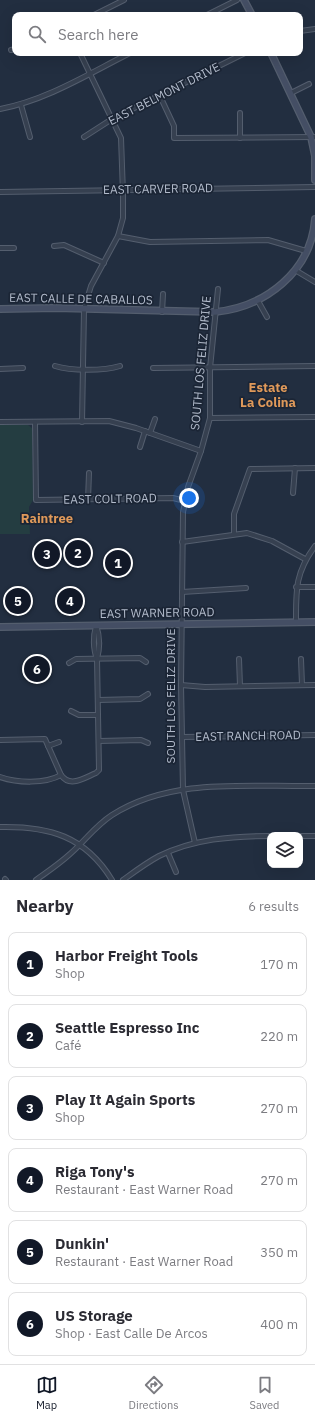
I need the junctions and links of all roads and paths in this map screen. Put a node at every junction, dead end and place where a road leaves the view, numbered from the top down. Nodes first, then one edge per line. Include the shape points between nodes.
1 (124, 0) edge
2 (237, 0) edge
3 (244, 0) edge
4 (100, 12) edge
5 (213, 12) edge
6 (250, 12) edge
7 (315, 29) edge
8 (303, 30) edge
9 (82, 56) edge
10 (124, 56) edge
11 (239, 56) edge
12 (272, 56) edge
13 (90, 73) junction
14 (310, 84) dead end
15 (291, 93) junction
16 (160, 96) junction
17 (21, 105) junction
18 (0, 109) edge
19 (240, 113) dead end
20 (112, 119) junction
21 (30, 137) dead end
22 (84, 137) dead end
23 (313, 137) edge
24 (240, 138) junction
25 (315, 180) edge
26 (315, 187) edge
27 (123, 190) junction
28 (0, 192) edge
29 (315, 219) edge
30 (314, 230) edge
31 (118, 236) junction
32 (54, 246) dead end
33 (0, 248) edge
34 (14, 248) dead end
35 (306, 251) junction
36 (104, 263) junction
37 (295, 270) junction
38 (315, 282) edge
39 (218, 289) dead end
40 (162, 294) dead end
41 (258, 301) junction
42 (0, 309) edge
43 (84, 309) junction
44 (162, 312) junction
45 (215, 312) junction
46 (267, 317) dead end
47 (55, 366) dead end
48 (120, 366) dead end
49 (315, 366) edge
50 (23, 368) dead end
51 (83, 368) junction
52 (153, 368) dead end
53 (210, 368) junction
54 (0, 369) edge
55 (315, 417) edge
56 (210, 418) junction
57 (155, 419) dead end
58 (0, 422) edge
59 (35, 422) junction
60 (82, 422) junction
61 (147, 432) junction
62 (140, 447) dead end
63 (202, 451) junction
64 (295, 468) junction
65 (315, 468) edge
66 (89, 473) dead end
67 (293, 493) dead end
68 (88, 500) junction
69 (185, 501) junction
70 (234, 534) junction
71 (182, 542) junction
72 (315, 546) edge
73 (305, 559) junction
74 (315, 587) edge
75 (246, 588) dead end
76 (296, 588) junction
77 (182, 592) junction
78 (296, 622) junction
79 (315, 622) edge
80 (182, 624) junction
81 (96, 625) junction
82 (0, 627) edge
83 (97, 659) junction
84 (239, 659) dead end
85 (301, 659) dead end
86 (146, 662) dead end
87 (69, 663) dead end
88 (181, 685) junction
89 (302, 685) junction
90 (315, 685) edge
91 (240, 686) junction
92 (148, 694) dead end
93 (98, 700) junction
94 (71, 711) dead end
95 (98, 715) junction
96 (315, 735) edge
97 (182, 737) junction
98 (0, 740) edge
99 (99, 741) junction
100 (59, 742) dead end
101 (148, 743) dead end
102 (48, 746) junction
103 (61, 775) junction
104 (0, 778) edge
105 (315, 786) edge
106 (183, 790) junction
107 (0, 827) edge
108 (267, 836) edge
109 (303, 836) edge
110 (315, 836) edge
111 (195, 843) junction
112 (79, 844) junction
113 (168, 853) junction
114 (176, 872) dead end
115 (36, 880) edge
116 (112, 880) edge
117 (123, 880) edge

1 - 4 street
2 - 5 street
3 - 6 street
7 - 8 street
9 - 13 street
10 - 13 street
11 - 16 street, EAST BELMONT DRIVE
12 - 15 street
13 - 17 street
13 - 20 street
14 - 15 street
15 - 23 street
16 - 20 street, EAST BELMONT DRIVE
16 - 24 street via 174,126 174,138
17 - 18 street
17 - 21 street
19 - 24 street
20 - 22 street, EAST BELMONT DRIVE
20 - 27 street via 121,138
23 - 24 street
23 - 25 street
26 - 27 street, EAST CARVER ROAD
27 - 28 street, EAST CARVER ROAD
27 - 31 street via 123,218
29 - 30 street, EAST CALLE DE CABALLOS
30 - 35 street, EAST CALLE DE CABALLOS
31 - 35 street via 150,242 268,240
31 - 36 street
32 - 36 street via 64,245
33 - 34 street
35 - 37 street, EAST CALLE DE CABALLOS
36 - 43 street
37 - 38 street
37 - 41 street, EAST CALLE DE CABALLOS via 276,290
39 - 45 street, SOUTH LOS FELIZ DRIVE
40 - 44 street, EAST CALLE DE CABALLOS
41 - 45 street, EAST CALLE DE CABALLOS via 238,309
41 - 46 street
42 - 43 street, EAST CALLE DE CABALLOS
43 - 44 street, EAST CALLE DE CABALLOS
43 - 51 street
44 - 45 street, EAST CALLE DE CABALLOS
45 - 53 street, SOUTH LOS FELIZ DRIVE
47 - 51 street
48 - 51 street
49 - 53 street
50 - 54 street
51 - 60 street
52 - 53 street
53 - 56 street, SOUTH LOS FELIZ DRIVE
55 - 56 street
56 - 63 street, SOUTH LOS FELIZ DRIVE
57 - 61 street
58 - 59 street
59 - 60 street
59 - 68 street, EAST COLT ROAD via 36,500
60 - 61 street via 108,421
61 - 62 street
61 - 63 street
63 - 69 street, SOUTH LOS FELIZ DRIVE
64 - 65 street
64 - 67 street
64 - 70 street via 250,469 234,514
66 - 68 street
68 - 69 street, EAST COLT ROAD via 173,498
69 - 71 street, SOUTH LOS FELIZ DRIVE
70 - 71 street
70 - 73 street via 259,535
71 - 77 street, SOUTH LOS FELIZ DRIVE
72 - 73 street
73 - 76 street
74 - 76 street
75 - 77 street
76 - 78 street
77 - 80 street, SOUTH LOS FELIZ DRIVE
78 - 79 street, EAST WARNER ROAD
78 - 80 street, EAST WARNER ROAD
80 - 81 street, EAST WARNER ROAD
80 - 88 street, SOUTH LOS FELIZ DRIVE
81 - 82 street, EAST WARNER ROAD
81 - 83 street via 99,633
83 - 86 street via 140,658
83 - 87 street via 76,659
83 - 93 street
84 - 91 street
85 - 89 street
88 - 91 street
88 - 97 street, SOUTH LOS FELIZ DRIVE
89 - 90 street
89 - 91 street
92 - 93 street via 140,698
93 - 95 street
94 - 95 street via 79,715
95 - 99 street
96 - 97 street, EAST RANCH ROAD
97 - 106 street, SOUTH LOS FELIZ DRIVE
98 - 102 street via 45,739
99 - 101 street via 141,740
99 - 103 street via 99,770 96,773 73,782 67,781
100 - 102 street
102 - 103 street
103 - 104 street via 53,780 11,781
105 - 106 street via 212,787
106 - 111 street, SOUTH LOS FELIZ DRIVE
106 - 112 street via 149,798 113,814 94,828
107 - 112 street via 37,828 56,833
108 - 111 street via 243,836
109 - 110 street
111 - 113 street
112 - 115 street
112 - 116 street via 90,851
113 - 114 street
113 - 117 street via 159,856

